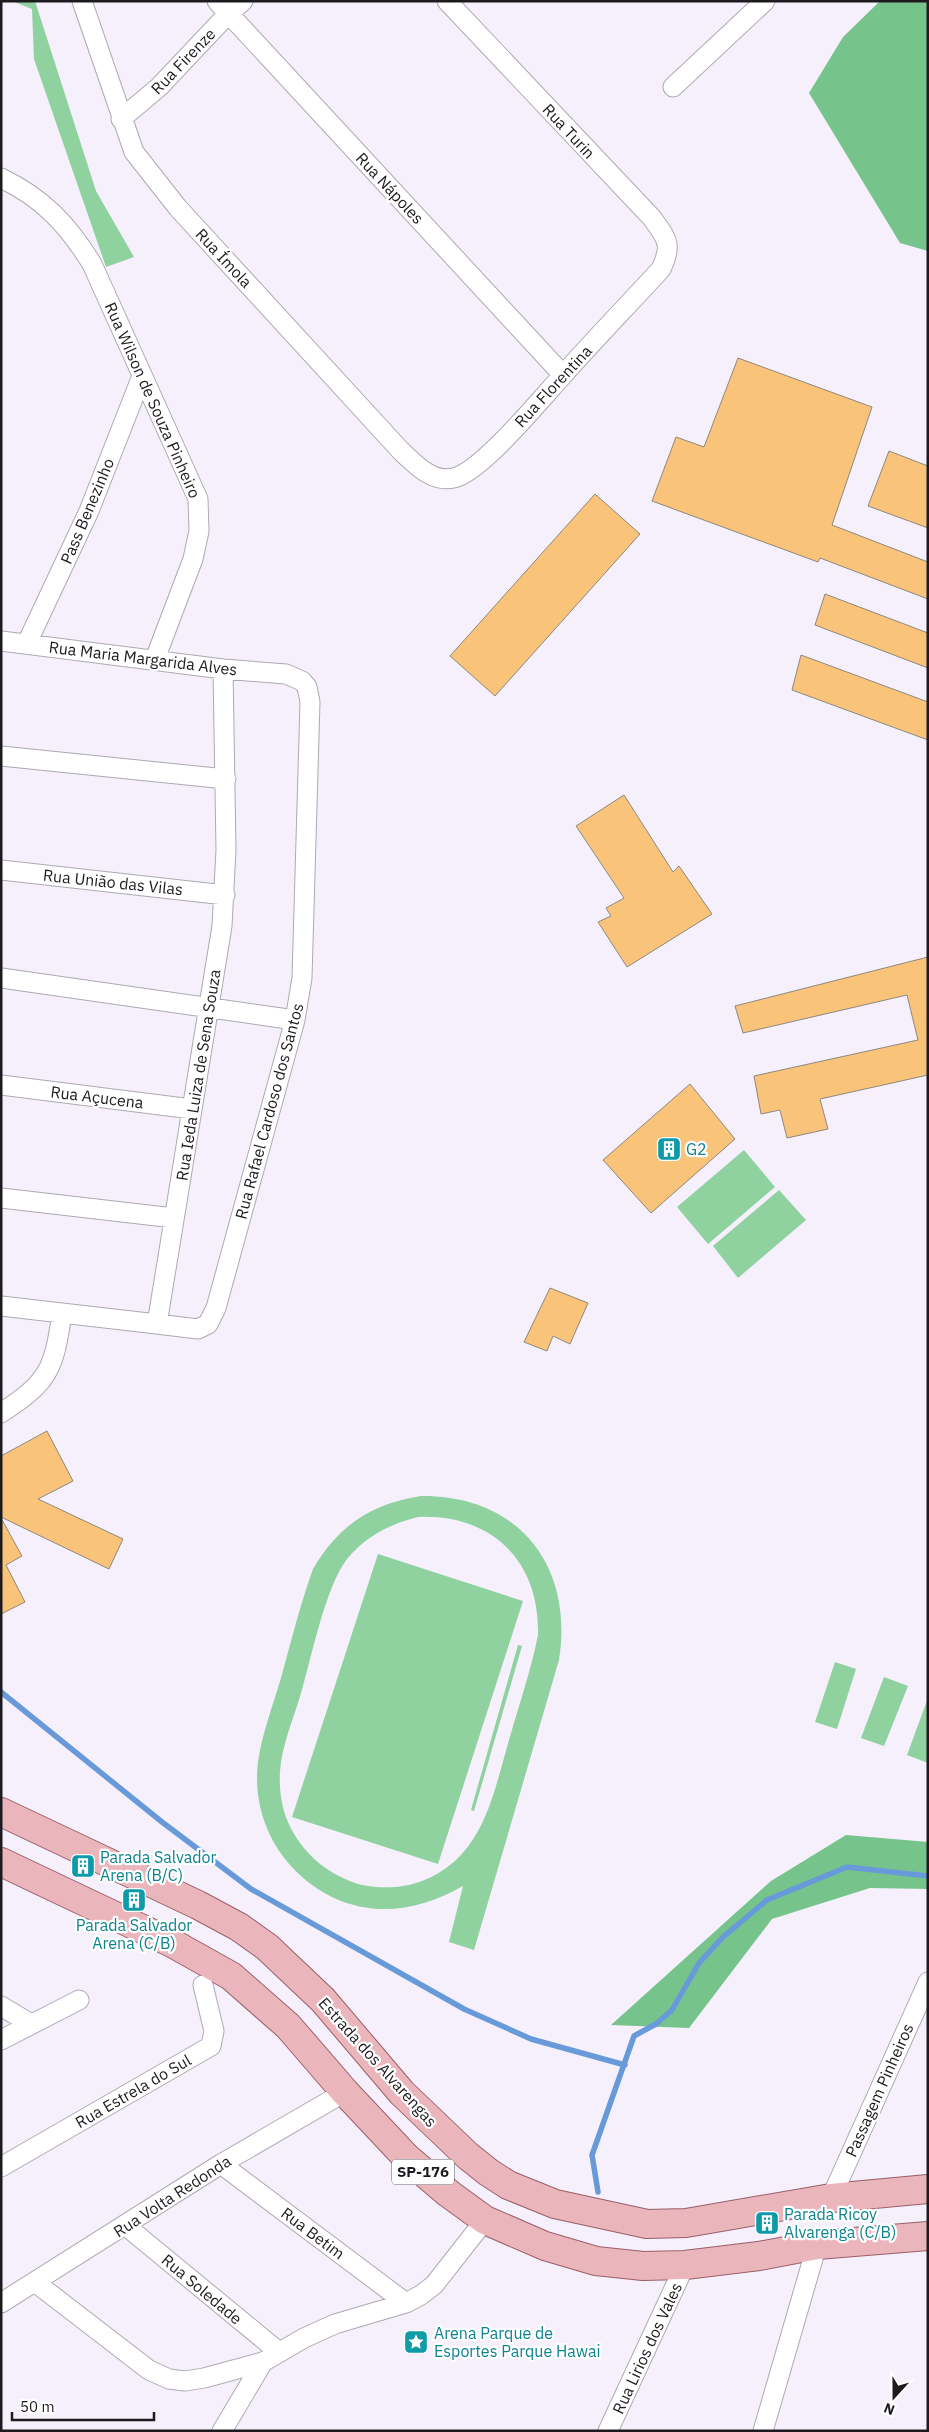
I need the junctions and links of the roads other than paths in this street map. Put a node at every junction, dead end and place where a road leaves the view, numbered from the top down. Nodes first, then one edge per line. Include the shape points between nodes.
1 (82, 1) edge
2 (243, 1) edge
3 (447, 1) edge
4 (765, 1) edge
5 (222, 8) edge
6 (673, 87) dead end
7 (121, 119) junction
8 (1, 178) edge
9 (661, 269) joint
10 (563, 374) junction
11 (142, 376) junction
12 (430, 475) joint
13 (1, 641) edge
14 (26, 643) junction
15 (155, 659) junction
16 (223, 669) junction
17 (286, 674) joint
18 (1, 756) edge
19 (226, 778) junction
20 (1, 870) edge
21 (225, 895) junction
22 (1, 978) edge
23 (210, 1008) junction
24 (295, 1020) junction
25 (1, 1085) edge
26 (192, 1109) junction
27 (1, 1198) edge
28 (174, 1218) junction
29 (1, 1306) edge
30 (62, 1313) junction
31 (157, 1324) junction
32 (1, 1413) edge
33 (7, 1821) edge
34 (1, 1862) edge
35 (928, 1982) edge
36 (203, 1985) dead end
37 (79, 2000) dead end
38 (1, 2006) edge
39 (30, 2024) junction
40 (1, 2040) edge
41 (345, 2092) junction
42 (221, 2164) junction
43 (1, 2167) edge
44 (928, 2189) edge
45 (831, 2198) junction
46 (485, 2220) junction
47 (126, 2226) junction
48 (928, 2236) edge
49 (817, 2245) junction
50 (685, 2265) junction
51 (36, 2283) junction
52 (1, 2303) edge
53 (406, 2303) junction
54 (271, 2357) junction
55 (222, 2431) edge
56 (608, 2431) edge
57 (763, 2431) edge

1 - 7 street, Rua Ímola
2 - 5 street, Rua Firenze
3 - 9 street, Rua Turin via 652,218 666,237 668,254
4 - 6 street
5 - 7 street, Rua Firenze via 159,87
5 - 10 street, Rua Nápoles
7 - 12 street, Rua Ímola via 134,152 178,208 401,451
8 - 11 street, Rua Wilson de Souza Pinheiro via 44,204 72,232 96,272
9 - 10 street, Rua Florentina
10 - 12 street, Rua Florentina via 512,430 471,468 456,477
11 - 14 street, Pass Benezinho via 90,511
11 - 15 street, Rua Wilson de Souza Pinheiro via 198,499 199,531 193,559
13 - 14 street, Rua Maria Margarida Alves
14 - 15 street, Rua Maria Margarida Alves
15 - 16 street, Rua Maria Margarida Alves
16 - 17 street, Rua Maria Margarida Alves
16 - 19 street, Rua Ieda Luiza de Sena Souza
17 - 24 street, Rua Rafael Cardoso dos Santos via 302,681 307,687 310,702 302,978
18 - 19 street
19 - 21 street, Rua Ieda Luiza de Sena Souza
20 - 21 street, Rua União das Vilas
21 - 23 street, Rua Ieda Luiza de Sena Souza
22 - 23 street
23 - 24 street
23 - 26 street, Rua Ieda Luiza de Sena Souza
24 - 31 street, Rua Rafael Cardoso dos Santos via 223,1287 212,1316 208,1324 198,1329
25 - 26 street, Rua Açucena
26 - 28 street, Rua Ieda Luiza de Sena Souza
27 - 28 street
28 - 31 street, Rua Ieda Luiza de Sena Souza
29 - 30 street
30 - 31 street
30 - 32 street via 53,1359 40,1384
33 - 45 main road, Estrada dos Alvarengas / SP-176 via 198,1905 268,1947 323,2000 402,2093 468,2156 508,2184 555,2204 648,2224 686,2223
34 - 41 main road, SP-176 via 172,1943 232,1976 288,2026
35 - 45 street, Passagem Pinheiros
36 - 43 street, Rua Estrela do Sul via 214,2031 210,2046
37 - 39 street
38 - 39 street
39 - 40 street
41 - 42 street, Rua Volta Redonda
41 - 46 main road, SP-176 via 407,2158
42 - 47 street, Rua Volta Redonda
42 - 53 street, Rua Betim
44 - 45 main road, Estrada dos Alvarengas / SP-176
46 - 50 main road, SP-176 via 546,2246 596,2261 643,2266
46 - 53 street via 434,2285
47 - 51 street, Rua Volta Redonda
47 - 54 street, Rua Soledade
48 - 49 main road, SP-176
49 - 50 main road, SP-176
49 - 57 street
50 - 56 street, Rua Lirios dos Vales
51 - 52 street, Rua Volta Redonda
51 - 54 street via 149,2370 169,2379 204,2378
53 - 54 street via 334,2324
54 - 55 street

